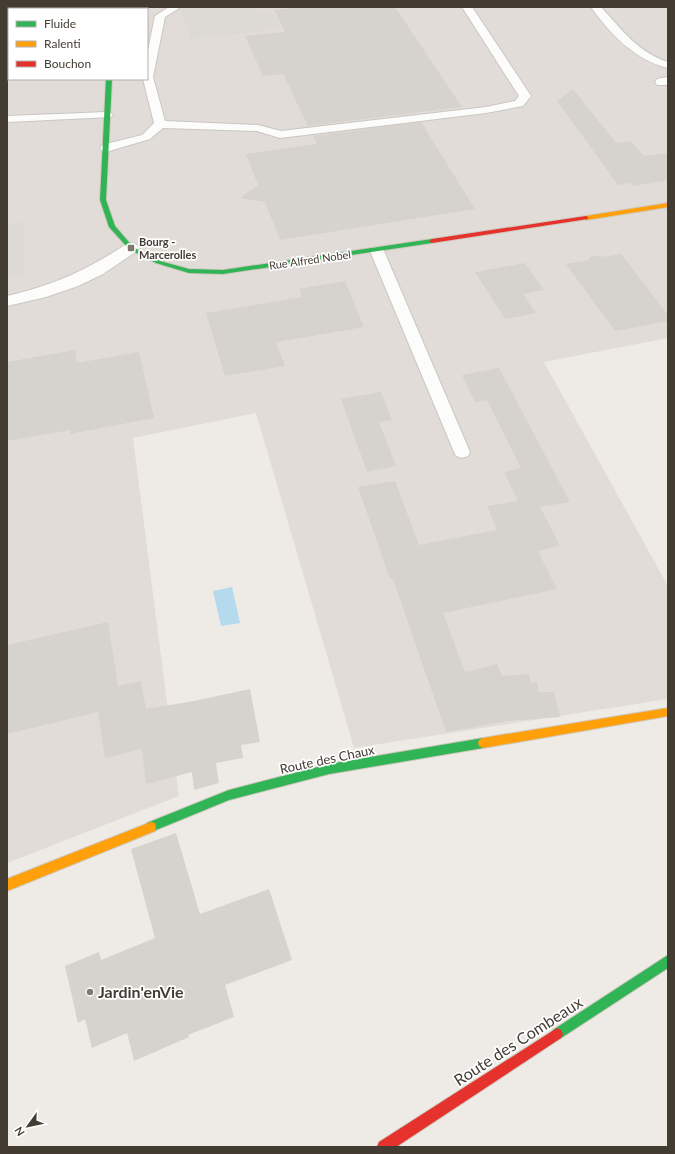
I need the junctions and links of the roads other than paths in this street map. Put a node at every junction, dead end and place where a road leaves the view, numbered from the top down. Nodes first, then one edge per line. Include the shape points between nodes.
1 (176, 7) edge
2 (467, 7) edge
3 (596, 7) edge
4 (668, 64) edge
5 (109, 80) edge
6 (107, 115) junction
7 (7, 119) edge
8 (160, 124) junction
9 (106, 148) junction
10 (668, 205) edge
11 (131, 248) junction
12 (377, 251) junction
13 (7, 301) edge
14 (462, 452) dead end
15 (668, 712) edge
16 (7, 885) edge
17 (668, 961) edge
18 (384, 1147) edge

1 - 8 lane via 160,16 148,77
2 - 8 lane via 525,96 519,104 280,135 258,128
3 - 4 lane via 638,52 656,62
5 - 6 street, Rue Alfred Nobel
6 - 7 lane
6 - 9 street, Rue Alfred Nobel
8 - 9 lane via 146,137
9 - 11 street, Rue Alfred Nobel via 103,200 112,227
10 - 12 street, Rue Alfred Nobel
11 - 12 street, Rue Alfred Nobel via 158,262 189,271 223,272
11 - 13 street via 93,273 27,297
12 - 14 lane
15 - 16 street, Route des Chaux via 329,769 236,793
17 - 18 street, Route des Combeaux

